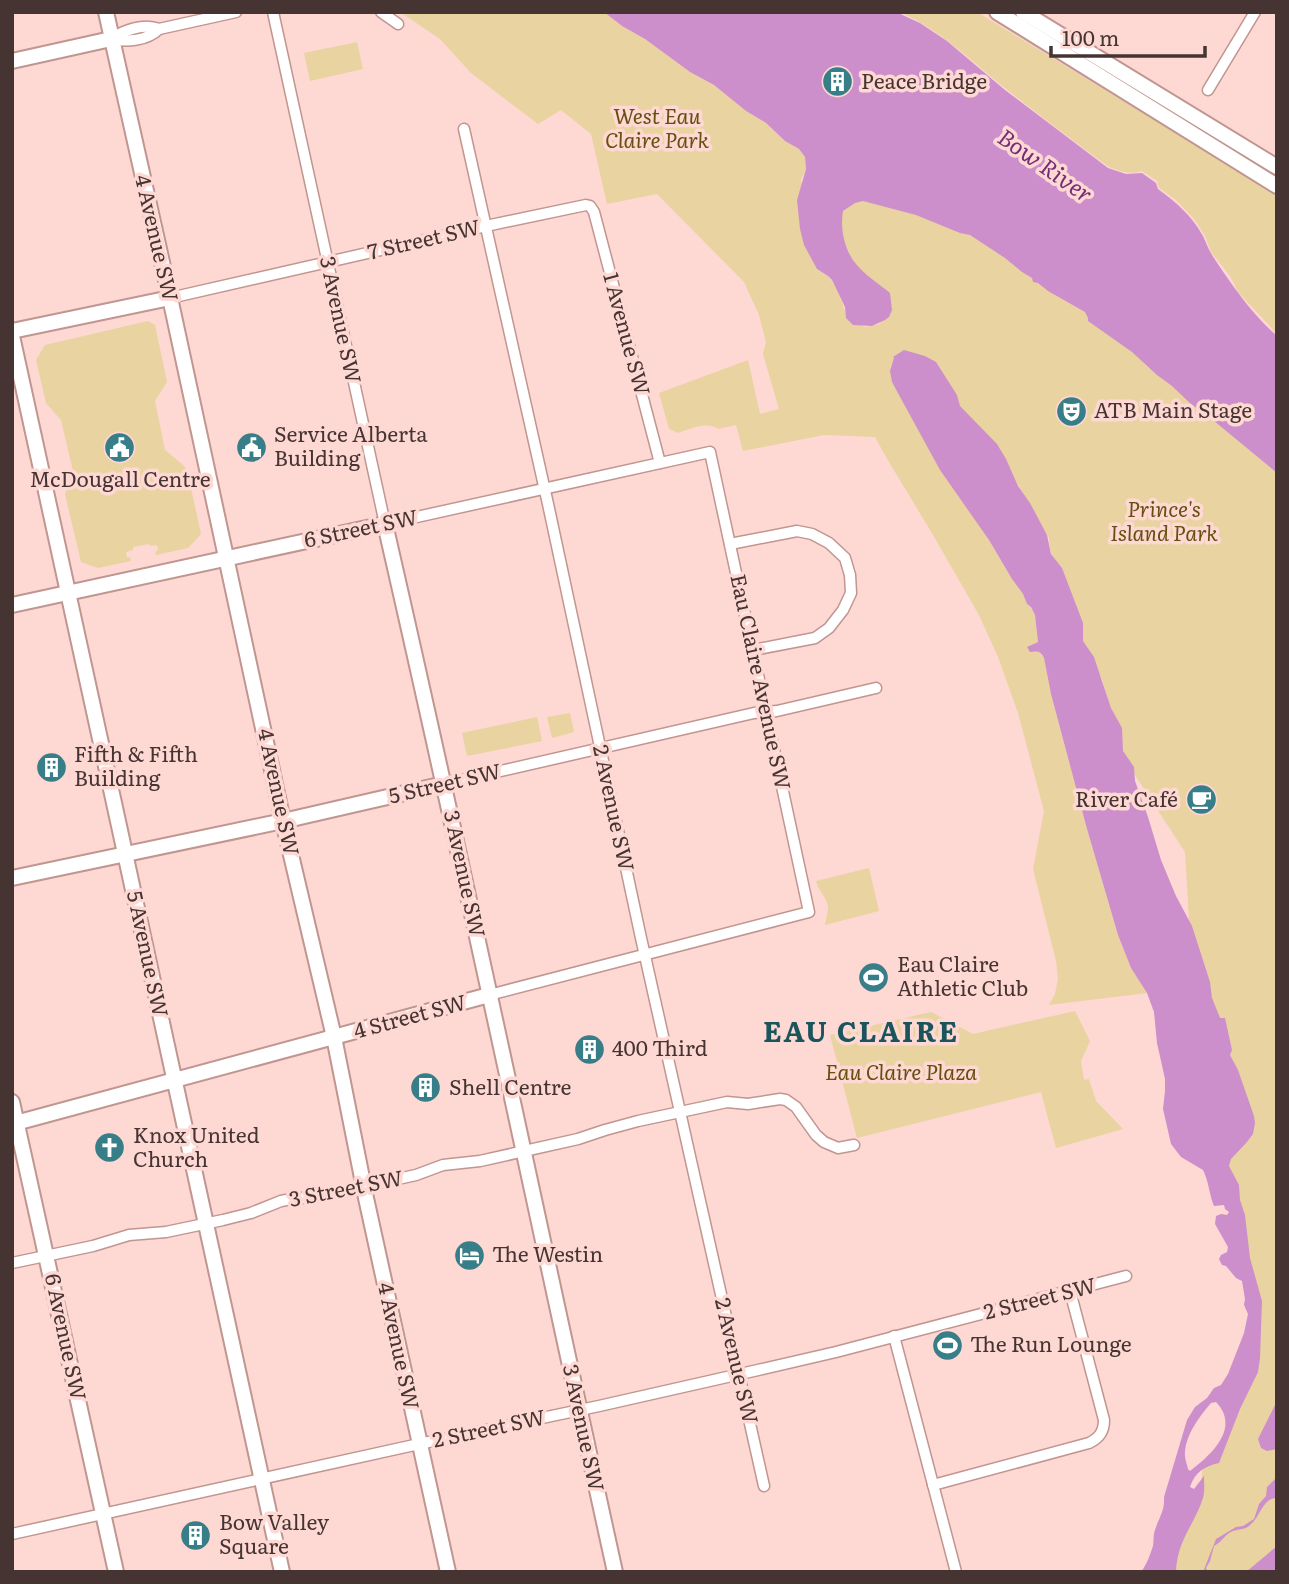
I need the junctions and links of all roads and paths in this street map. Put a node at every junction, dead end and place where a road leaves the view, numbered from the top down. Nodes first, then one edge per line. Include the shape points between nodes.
1 (106, 12) edge
2 (236, 12) edge
3 (273, 12) edge
4 (382, 12) edge
5 (997, 12) edge
6 (1023, 12) edge
7 (1255, 12) edge
8 (398, 24) dead end
9 (111, 39) junction
10 (12, 61) edge
11 (1208, 90) dead end
12 (464, 129) dead end
13 (1277, 167) edge
14 (1277, 186) edge
15 (590, 206) joint
16 (486, 226) junction
17 (327, 262) junction
18 (170, 298) junction
19 (12, 334) edge
20 (710, 452) joint
21 (660, 463) junction
22 (544, 489) junction
23 (385, 524) junction
24 (730, 544) junction
25 (226, 558) junction
26 (68, 593) junction
27 (12, 605) edge
28 (753, 650) junction
29 (876, 688) dead end
30 (766, 712) junction
31 (600, 749) junction
32 (444, 784) junction
33 (283, 821) junction
34 (125, 854) junction
35 (12, 878) edge
36 (809, 912) joint
37 (645, 955) junction
38 (489, 995) junction
39 (334, 1037) junction
40 (175, 1079) junction
41 (12, 1102) edge
42 (680, 1113) junction
43 (15, 1123) edge
44 (854, 1145) dead end
45 (523, 1150) junction
46 (364, 1187) junction
47 (206, 1224) junction
48 (47, 1255) junction
49 (12, 1264) edge
50 (1126, 1276) dead end
51 (1070, 1291) junction
52 (894, 1336) junction
53 (739, 1374) junction
54 (580, 1410) junction
55 (419, 1444) junction
56 (262, 1479) junction
57 (933, 1485) junction
58 (764, 1486) dead end
59 (104, 1514) junction
60 (12, 1534) edge
61 (116, 1572) edge
62 (282, 1572) edge
63 (448, 1572) edge
64 (615, 1572) edge
65 (956, 1572) edge

1 - 9 main road, 4 Avenue SW
2 - 9 street via 159,30 152,36
3 - 17 street, 3 Avenue SW
4 - 8 street
5 - 14 main road
6 - 13 main road
7 - 11 street
9 - 10 main road
9 - 18 main road, 4 Avenue SW
12 - 16 street, 2 Avenue SW
15 - 16 street, 7 Street SW
15 - 21 street, 1 Avenue SW
16 - 17 street, 7 Street SW
16 - 22 street, 2 Avenue SW
17 - 18 street, 7 Street SW
17 - 23 street, 3 Avenue SW
18 - 19 main road, 7 Street SW
18 - 25 main road, 4 Avenue SW
19 - 26 main road, 5 Avenue SW
20 - 21 street, 6 Street SW
20 - 24 street, Eau Claire Avenue SW
21 - 22 street, 6 Street SW
22 - 23 street, 6 Street SW
22 - 31 street, 2 Avenue SW
23 - 25 main road, 6 Street SW
23 - 32 main road, 3 Avenue SW
24 - 28 street, Eau Claire Avenue SW
24 - 28 street via 797,531 811,534 845,558 850,575 851,593 830,628 815,638
25 - 26 main road, 6 Street SW
25 - 33 main road, 4 Avenue SW
26 - 27 main road, 6 Street SW
26 - 34 main road, 5 Avenue SW
28 - 30 street, Eau Claire Avenue SW
29 - 30 street, 5 Street SW
30 - 31 street, 5 Street SW
30 - 36 street, Eau Claire Avenue SW
31 - 32 street, 5 Street SW
31 - 37 street, 2 Avenue SW
32 - 33 main road, 5 Street SW
32 - 38 main road, 3 Avenue SW
33 - 34 main road, 5 Street SW
33 - 39 main road, 4 Avenue SW
34 - 35 main road, 5 Street SW
34 - 40 main road, 5 Avenue SW
36 - 37 street, 4 Street SW
37 - 38 street, 4 Street SW
37 - 42 street, 2 Avenue SW
38 - 39 main road, 4 Street SW
38 - 45 main road, 3 Avenue SW
39 - 40 main road, 4 Street SW
39 - 46 main road, 4 Avenue SW
40 - 43 main road, 4 Street SW
40 - 47 main road, 5 Avenue SW
41 - 43 main road, 6 Avenue SW
42 - 44 street, 3 Street SW via 720,1103 786,1100 824,1142 838,1148
42 - 45 street, 3 Street SW
42 - 53 street, 2 Avenue SW
43 - 48 main road, 6 Avenue SW
45 - 46 street, 3 Street SW via 443,1165
45 - 54 main road, 3 Avenue SW
46 - 47 street, 3 Street SW via 281,1201
46 - 55 main road, 4 Avenue SW
47 - 48 street, 3 Street SW
47 - 56 main road, 5 Avenue SW
48 - 49 street, 3 Street SW
48 - 59 main road, 6 Avenue SW
50 - 51 street, 2 Street SW
51 - 52 street, 2 Street SW
51 - 57 street via 1104,1420 1101,1434 1089,1443
52 - 53 street, 2 Street SW
52 - 57 street
53 - 54 street, 2 Street SW
53 - 58 street, 2 Avenue SW
54 - 55 street, 2 Street SW
54 - 64 main road, 3 Avenue SW
55 - 56 street, 2 Street SW
55 - 63 main road, 4 Avenue SW
56 - 59 street, 2 Street SW
56 - 62 main road, 5 Avenue SW
57 - 65 street
59 - 60 street, 2 Street SW
59 - 61 main road, 6 Avenue SW

